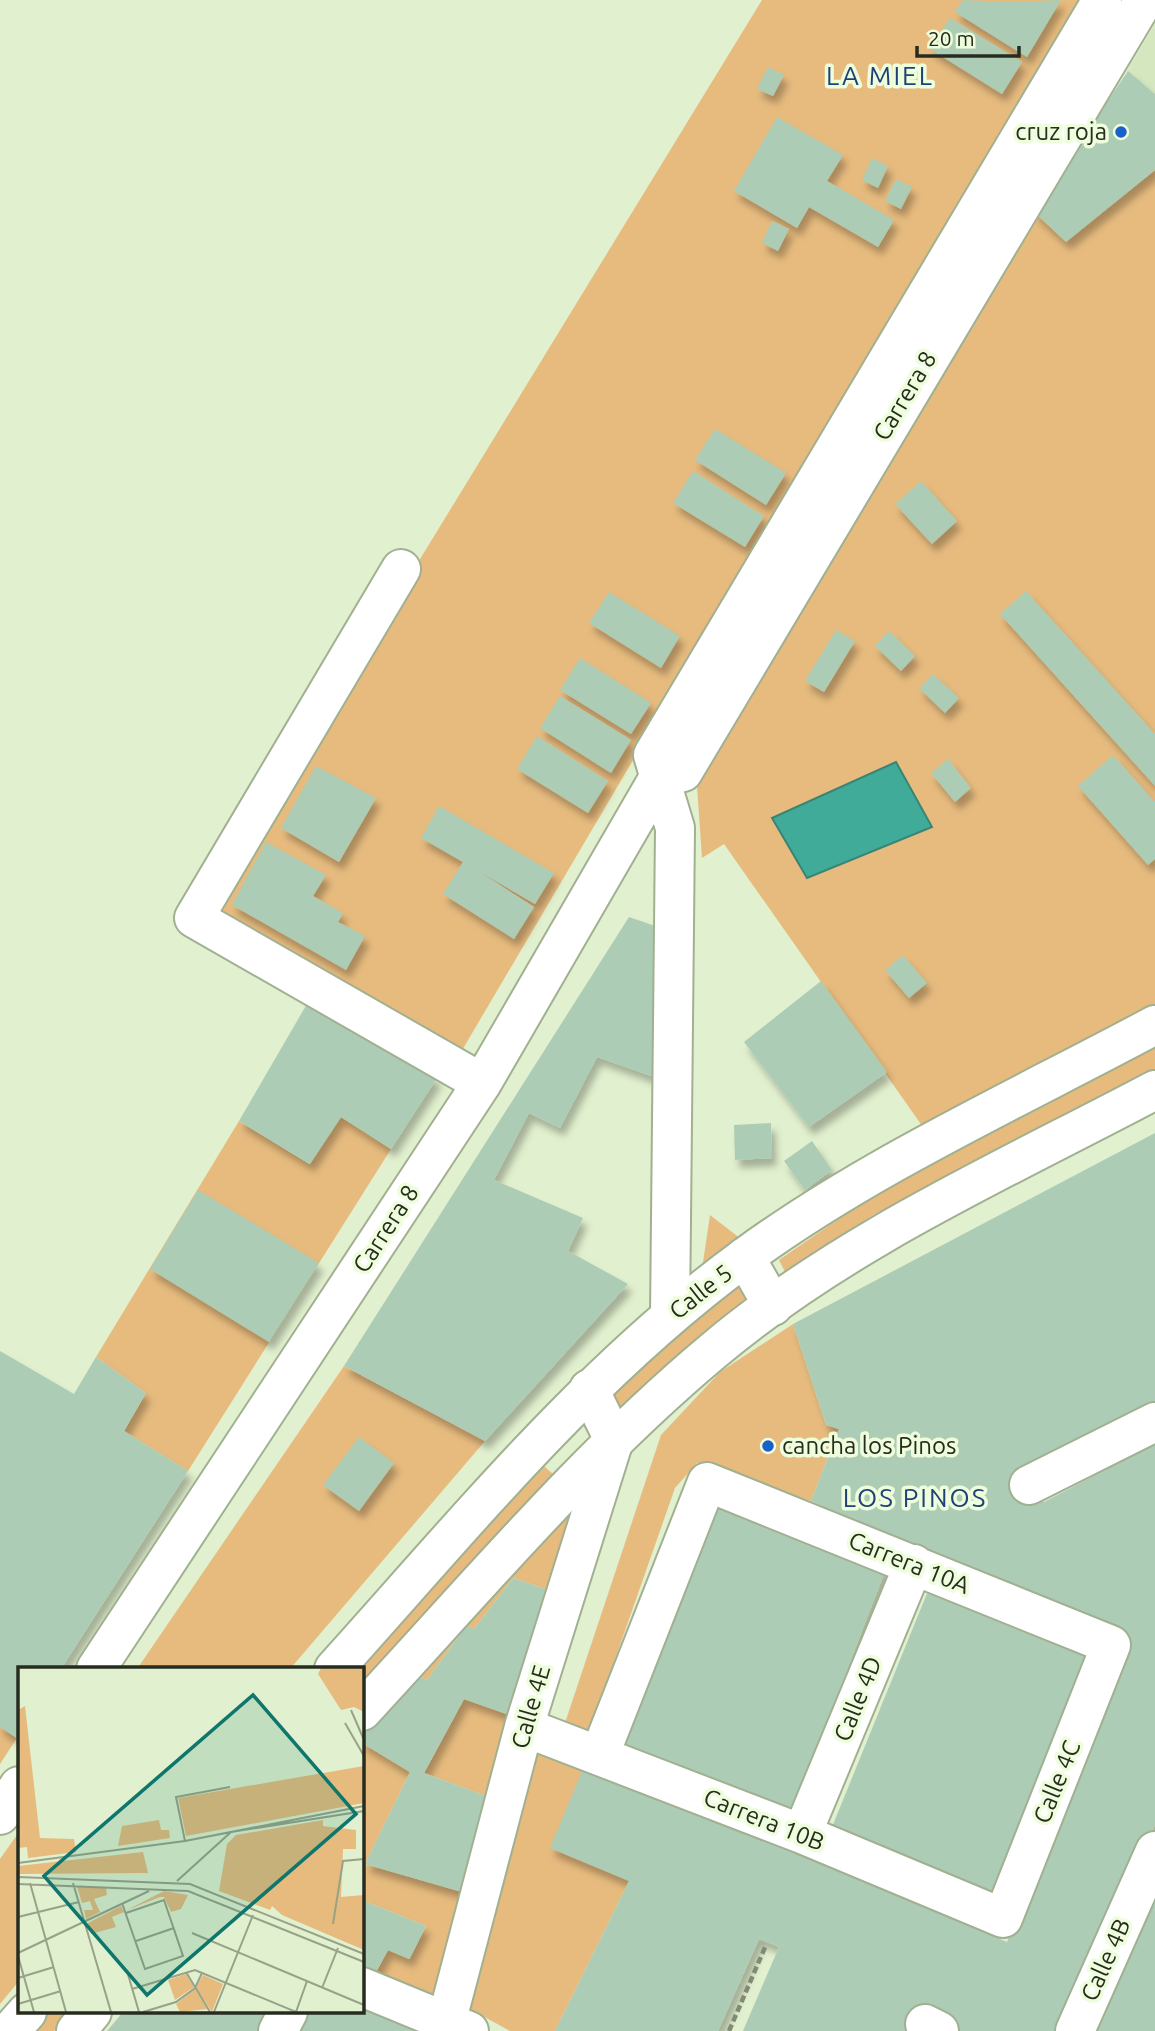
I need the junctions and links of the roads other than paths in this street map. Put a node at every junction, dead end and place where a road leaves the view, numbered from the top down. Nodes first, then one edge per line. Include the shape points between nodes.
1 (1102, 0) edge
2 (1144, 0) edge
3 (401, 569) dead end
4 (658, 779) junction
5 (1155, 1025) edge
6 (482, 1083) junction
7 (1155, 1090) edge
8 (745, 1257) junction
9 (773, 1306) junction
10 (670, 1316) junction
11 (589, 1389) junction
12 (1155, 1422) edge
13 (614, 1440) junction
14 (1028, 1485) dead end
15 (914, 1564) junction
16 (1111, 1646) joint
17 (97, 1667) edge
18 (336, 1667) edge
19 (364, 1709) edge
20 (524, 1727) junction
21 (600, 1754) junction
22 (18, 1788) edge
23 (0, 1815) edge
24 (802, 1834) junction
25 (1155, 1851) edge
26 (1003, 1918) joint
27 (364, 1988) edge
28 (25, 2014) edge
29 (90, 2014) edge
30 (287, 2014) edge
31 (453, 2027) edge
32 (10, 2031) edge
33 (76, 2031) edge
34 (278, 2031) edge
35 (1074, 2031) edge

1 - 4 street, Carrera 8 via 653,755
2 - 4 street, Carrera 8 via 683,772
3 - 6 street via 194,918
4 - 6 street, Carrera 8
4 - 10 street via 675,828
5 - 8 street, Calle 5 via 830,1199
6 - 17 street, Carrera 8
7 - 9 street via 857,1247
8 - 9 street
8 - 10 street, Calle 5
9 - 13 street via 714,1350
10 - 11 street, Calle 5
11 - 13 street
11 - 18 street, Calle 5
12 - 14 street
13 - 19 street
13 - 20 street, Calle 4E
15 - 16 street, Carrera 10A
15 - 21 street, Carrera 10A via 706,1482
15 - 24 street, Calle 4D
16 - 26 street, Calle 4C
20 - 21 street, Carrera 10B
20 - 31 street, Calle 4E
21 - 24 street, Carrera 10B
22 - 23 street
24 - 26 street, Carrera 10B
25 - 35 street, Calle 4B
27 - 31 street
28 - 32 street
29 - 33 street
30 - 34 street

